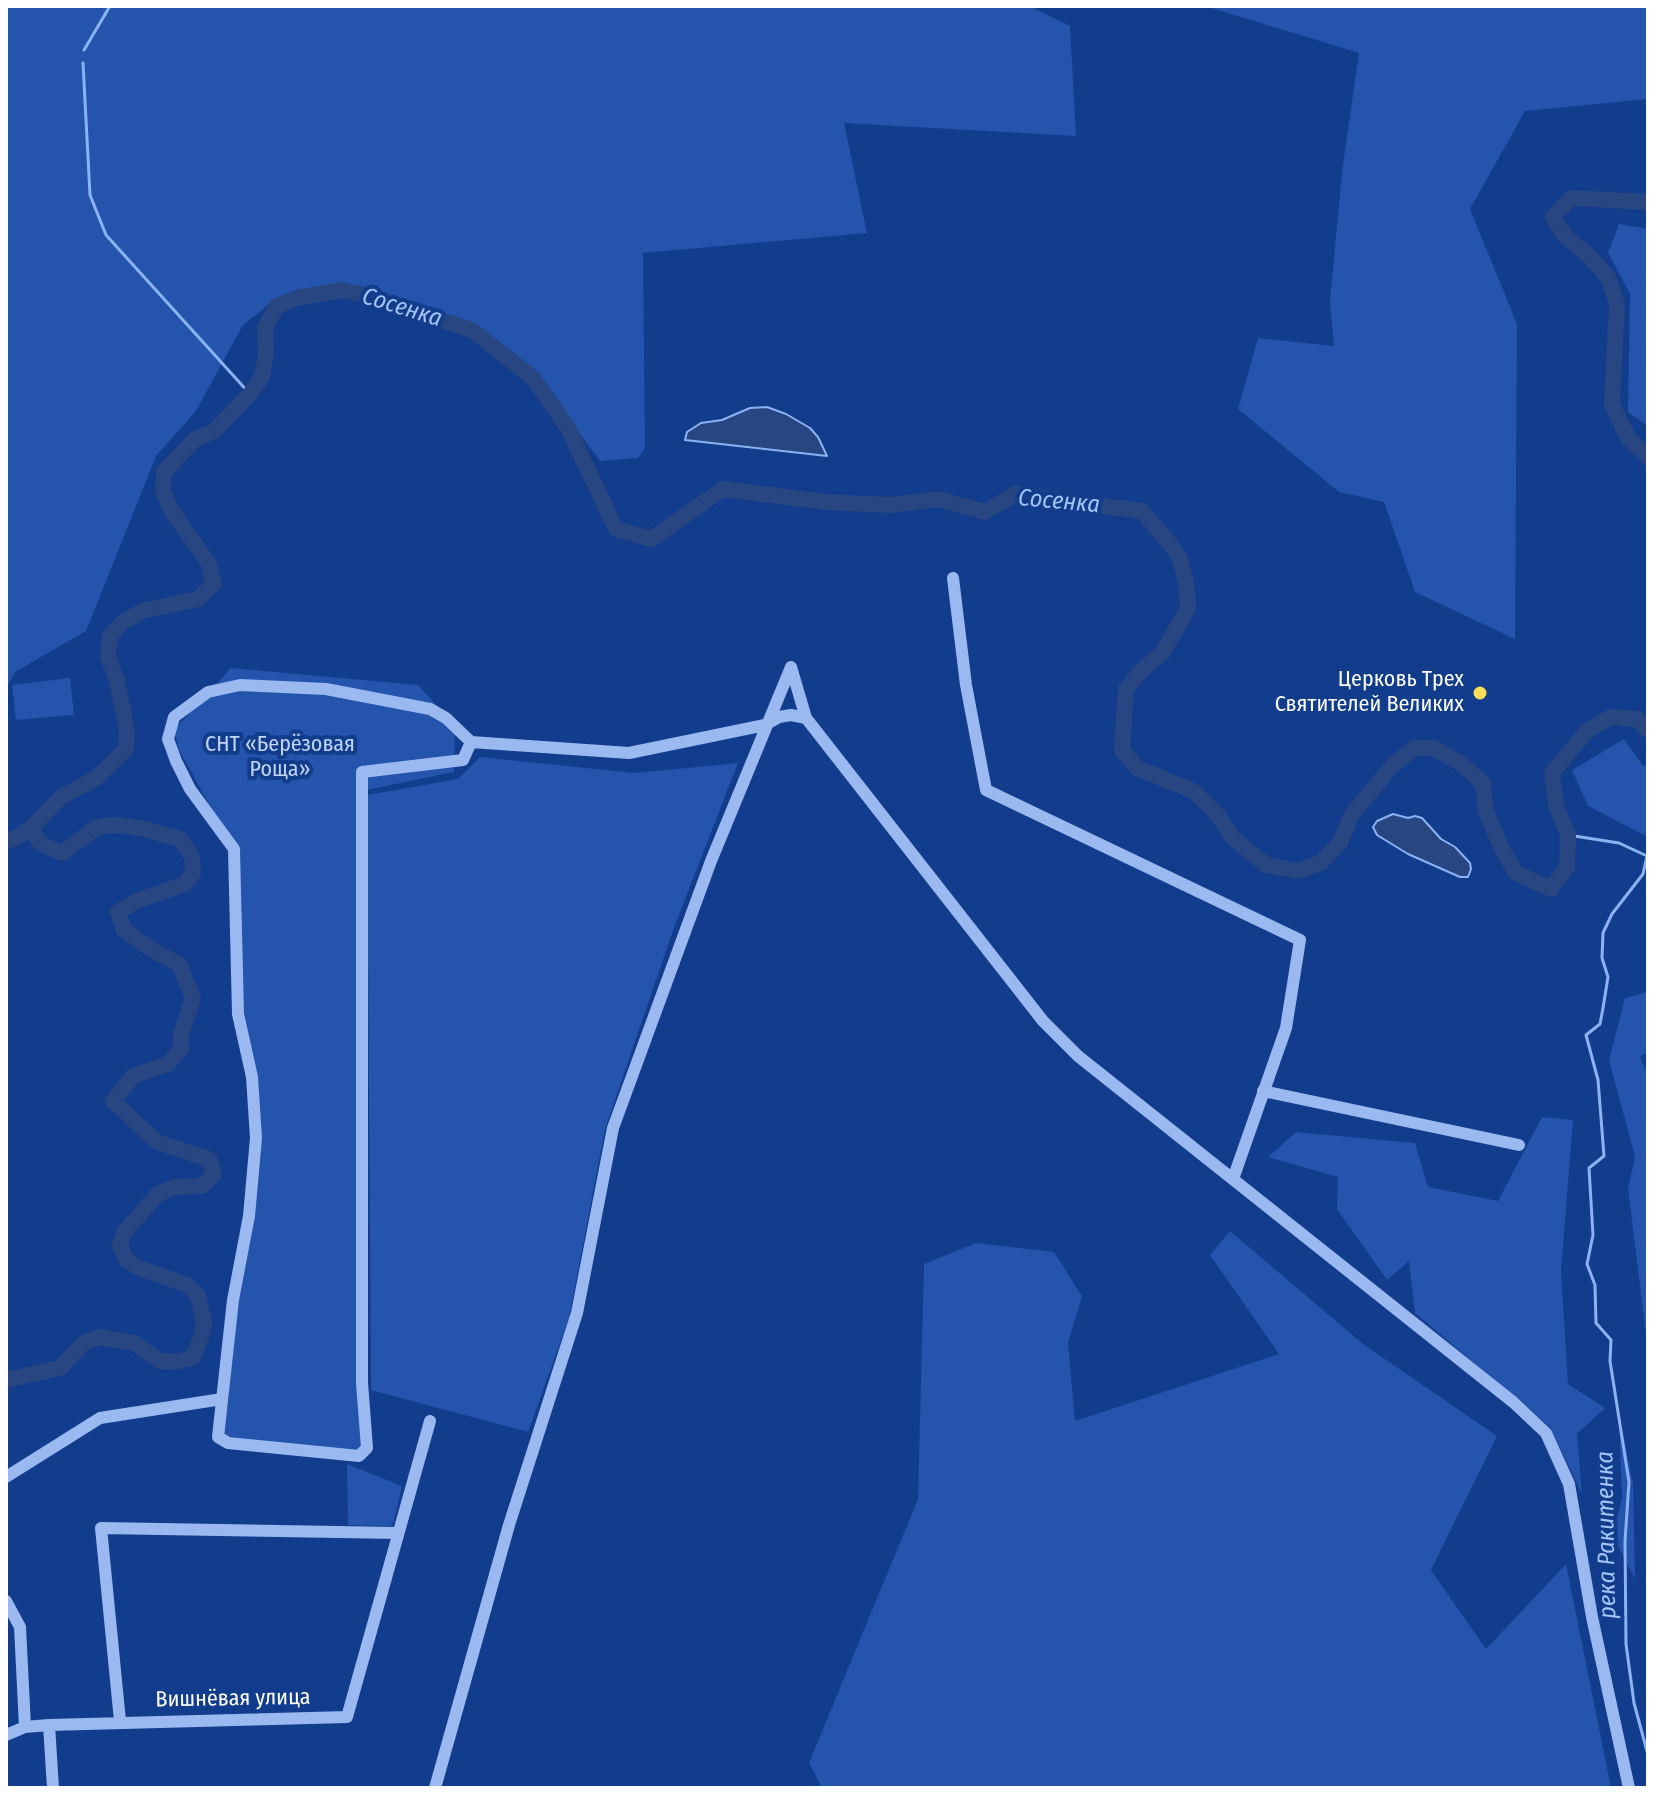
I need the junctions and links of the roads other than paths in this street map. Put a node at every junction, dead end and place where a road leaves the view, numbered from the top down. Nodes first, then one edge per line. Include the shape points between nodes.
1 (953, 578) dead end
2 (806, 718) junction
3 (765, 725) junction
4 (471, 742) junction
5 (1263, 1091) junction
6 (1519, 1145) dead end
7 (1233, 1179) junction
8 (222, 1399) junction
9 (430, 1421) dead end
10 (6, 1477) edge
11 (397, 1533) junction
12 (6, 1601) edge
13 (120, 1721) junction
14 (49, 1725) junction
15 (25, 1727) junction
16 (6, 1735) edge
17 (53, 1788) edge
18 (435, 1788) edge
19 (1629, 1788) edge

1 - 5 street via 986,790 1300,940 1286,1028
2 - 3 street via 779,717
2 - 3 street via 791,667
2 - 7 street via 1043,1021 1078,1056
3 - 4 street via 629,753
3 - 18 street via 613,1128 577,1313 509,1525
4 - 8 street via 463,760 362,772 362,1383 367,1448 359,1456 228,1443 218,1437
4 - 8 street via 430,709 326,689 240,685 208,692 174,717 168,739 176,761 234,849 238,1014 252,1077 256,1138 249,1216
5 - 6 street
5 - 7 street
7 - 19 street via 1546,1433 1569,1484
8 - 10 street via 100,1418
9 - 11 street
11 - 13 street, Вишнёвая улица via 347,1717
11 - 13 street via 101,1528
12 - 15 street via 20,1627
13 - 14 street, Вишнёвая улица
14 - 15 street
14 - 17 street
15 - 16 street

